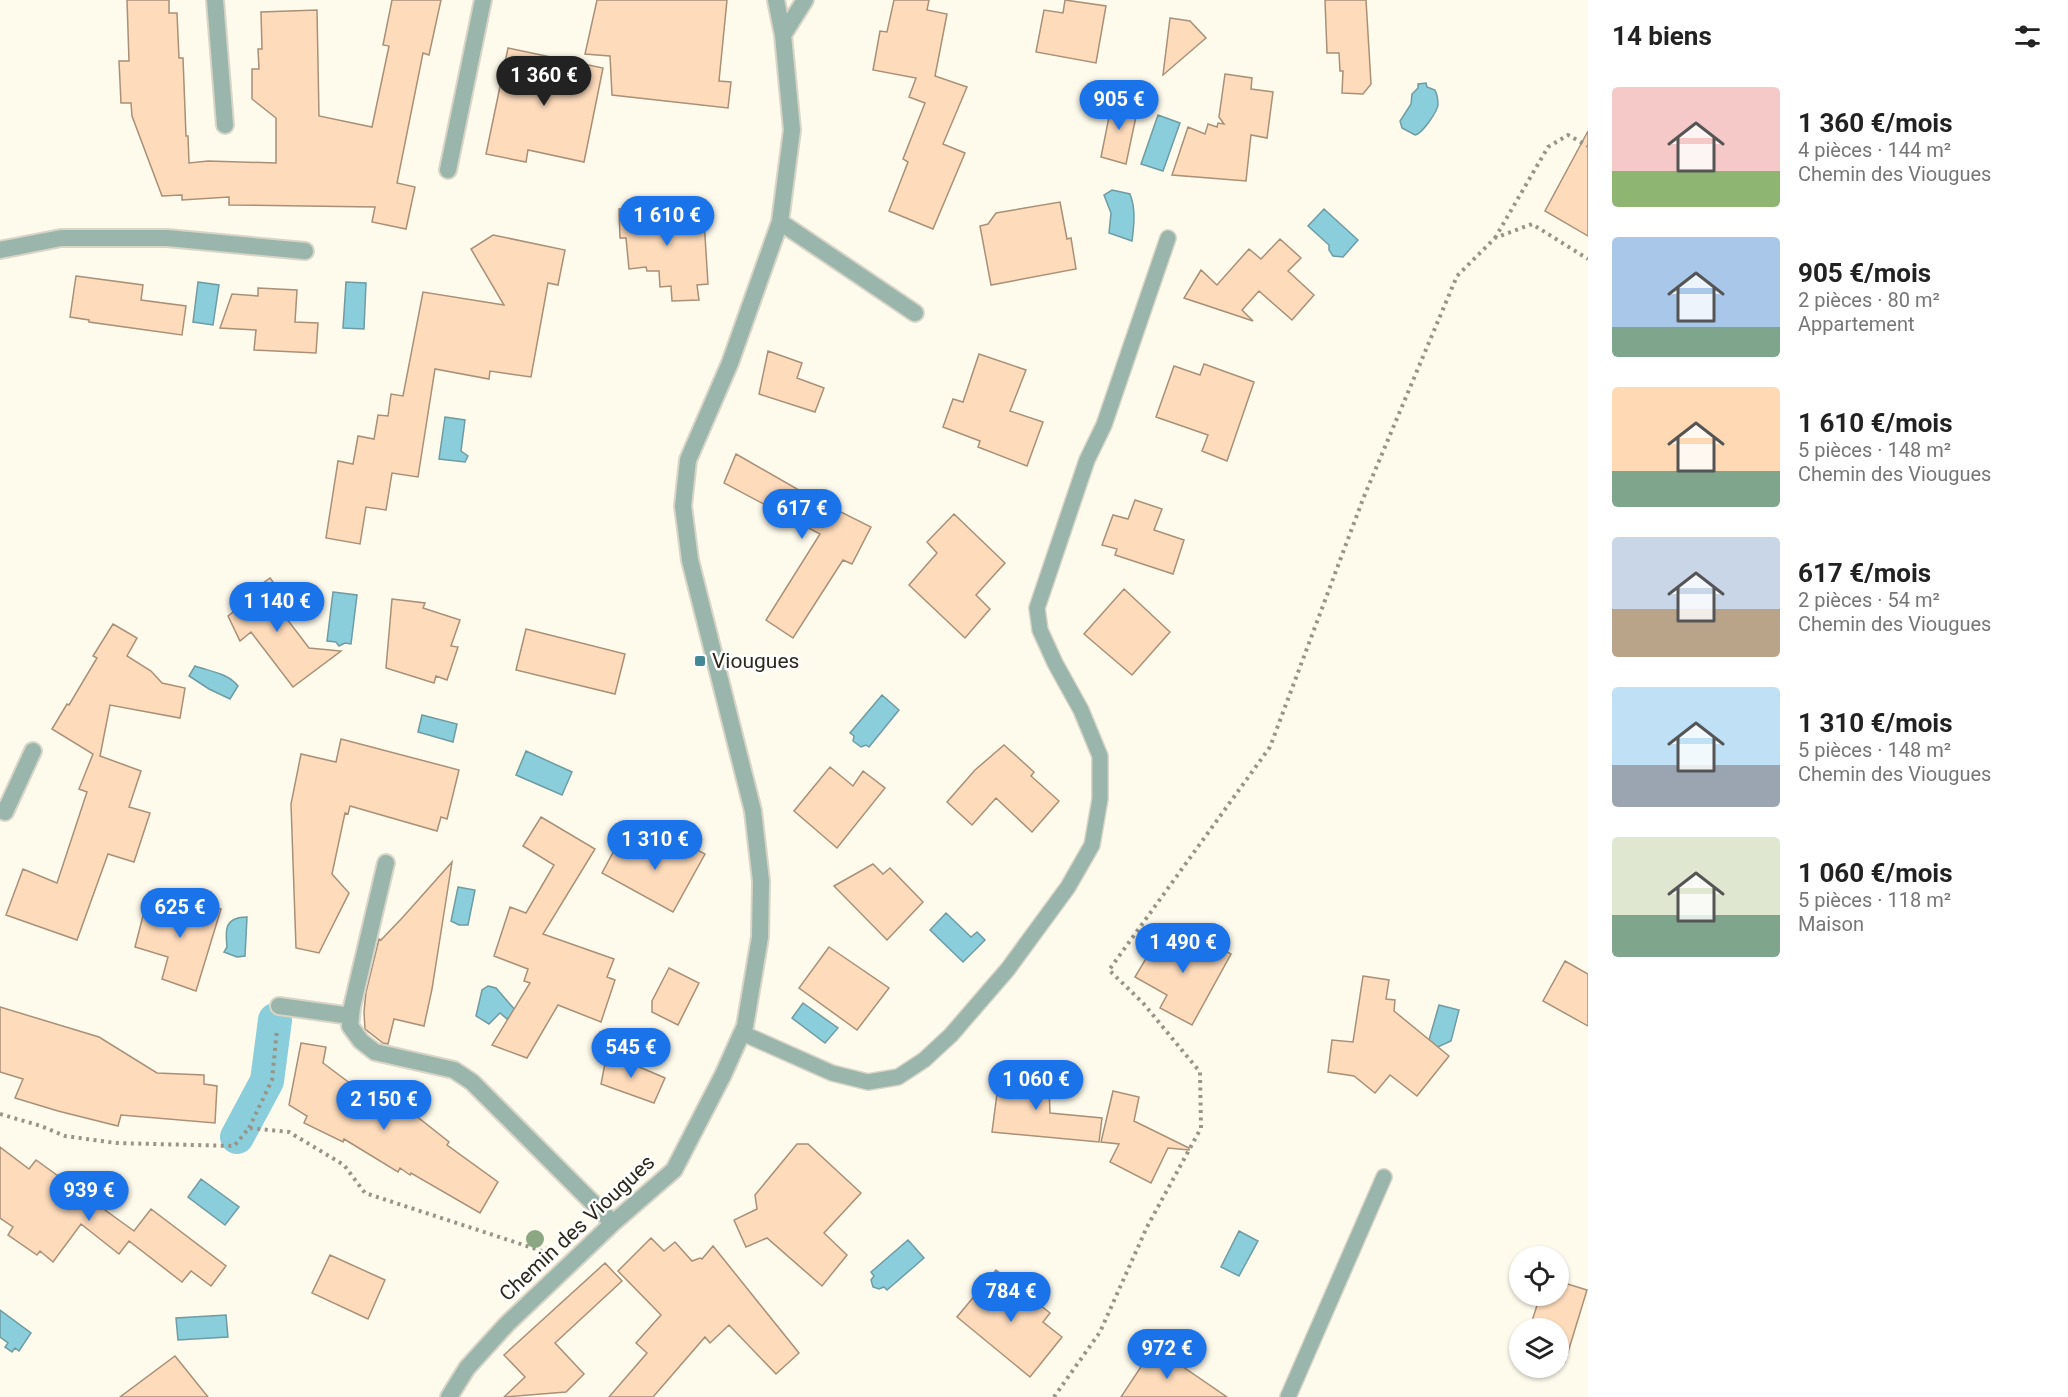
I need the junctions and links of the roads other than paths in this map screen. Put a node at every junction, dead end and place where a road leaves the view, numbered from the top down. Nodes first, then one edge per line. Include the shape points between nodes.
1 (215, 0) edge
2 (483, 0) edge
3 (776, 0) edge
4 (805, 0) edge
5 (783, 35) junction
6 (225, 125) dead end
7 (448, 170) dead end
8 (780, 222) junction
9 (1168, 238) dead end
10 (0, 250) edge
11 (305, 251) dead end
12 (915, 314) dead end
13 (33, 751) dead end
14 (0, 810) edge
15 (386, 863) dead end
16 (279, 1006) road end
17 (351, 1016) junction
18 (742, 1033) junction
19 (1384, 1177) dead end
20 (614, 1223) junction
21 (454, 1396) edge
22 (1288, 1397) edge

1 - 6 street
2 - 7 street
3 - 5 street, Chemin des Viougues
4 - 5 street
5 - 8 street, Chemin des Viougues via 792,130
8 - 12 street
8 - 18 street, Chemin des Viougues via 730,363 688,460 683,506 690,560 753,811 761,881 760,937
9 - 18 lane via 1037,608 1040,630 1100,756 1100,799 1092,844 1068,887 1008,969 951,1035 898,1077 868,1082 832,1072
10 - 11 street via 62,238 167,238
13 - 14 street via 5,812
15 - 17 street
16 - 17 street
17 - 20 street via 350,1026 375,1052 454,1070 472,1082
18 - 20 street, Chemin des Viougues via 674,1170
19 - 22 lane
20 - 21 street, Chemin des Viougues via 507,1324 467,1368

